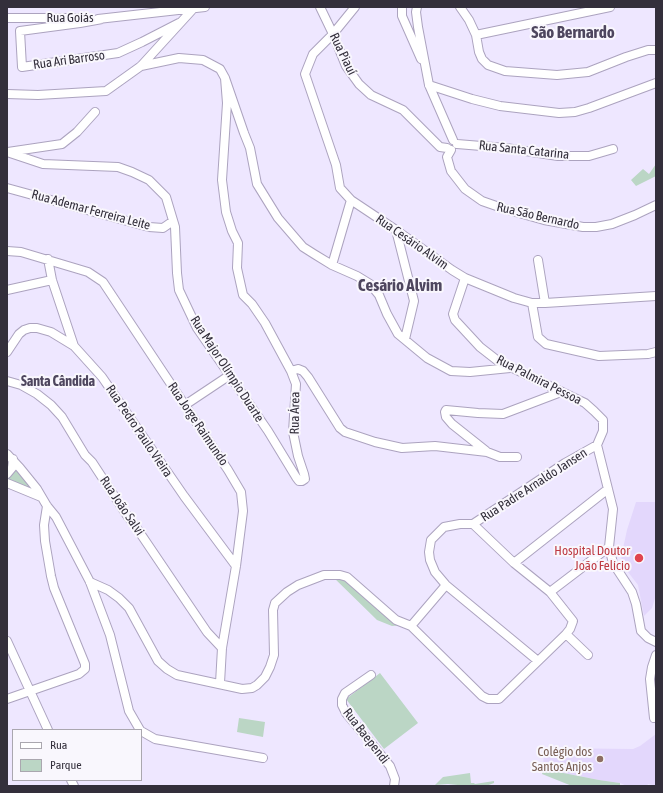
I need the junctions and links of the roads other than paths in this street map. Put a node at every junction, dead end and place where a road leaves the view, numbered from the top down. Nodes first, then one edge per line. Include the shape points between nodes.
1 (205, 7) edge
2 (355, 7) edge
3 (402, 7) edge
4 (417, 7) edge
5 (460, 7) edge
6 (610, 7) edge
7 (320, 8) edge
8 (193, 9) junction
9 (7, 18) edge
10 (102, 19) junction
11 (179, 22) junction
12 (333, 34) junction
13 (476, 35) junction
14 (656, 50) edge
15 (141, 66) junction
16 (427, 71) junction
17 (225, 78) junction
18 (656, 83) edge
19 (429, 85) junction
20 (7, 94) edge
21 (94, 112) dead end
22 (455, 142) junction
23 (613, 149) dead end
24 (446, 150) junction
25 (7, 152) edge
26 (7, 188) edge
27 (351, 200) junction
28 (656, 205) edge
29 (173, 221) junction
30 (396, 230) junction
31 (7, 251) edge
32 (48, 259) junction
33 (538, 260) dead end
34 (332, 265) junction
35 (465, 278) junction
36 (52, 280) junction
37 (7, 290) edge
38 (656, 296) edge
39 (532, 303) junction
40 (545, 303) junction
41 (405, 339) junction
42 (74, 346) junction
43 (7, 352) edge
44 (656, 352) edge
45 (510, 368) junction
46 (291, 371) junction
47 (230, 375) junction
48 (7, 381) edge
49 (561, 392) junction
50 (185, 405) junction
51 (597, 444) junction
52 (487, 452) junction
53 (10, 457) edge
54 (517, 457) dead end
55 (7, 474) edge
56 (305, 479) joint
57 (7, 484) edge
58 (608, 489) junction
59 (42, 498) junction
60 (46, 506) junction
61 (472, 524) junction
62 (609, 547) junction
63 (514, 563) junction
64 (236, 566) junction
65 (90, 582) junction
66 (446, 585) junction
67 (550, 592) junction
68 (410, 626) junction
69 (566, 634) junction
70 (7, 641) edge
71 (656, 642) edge
72 (222, 648) junction
73 (588, 655) dead end
74 (656, 655) edge
75 (538, 661) junction
76 (371, 675) dead end
77 (220, 683) junction
78 (31, 691) junction
79 (7, 699) edge
80 (654, 718) dead end
81 (48, 729) edge
82 (140, 729) edge
83 (142, 731) edge
84 (263, 758) dead end
85 (394, 786) edge

1 - 8 street, Rua Goiás
2 - 12 street, Rua Cesário Alvim
3 - 16 street via 406,28
4 - 16 street via 418,27
5 - 13 street
6 - 13 street
7 - 12 street, Rua Piauí
8 - 10 street, Rua Goiás
8 - 11 street
9 - 10 street, Rua Goiás
10 - 11 street, Rua Ari Barroso via 20,31 22,67 118,53
11 - 15 street
12 - 24 street, Rua Piauí via 346,66 359,84 371,94 403,110
12 - 27 street, Rua Cesário Alvim via 313,54 305,74 336,165 340,188
13 - 14 street via 479,52 488,65 505,72 528,74 557,76 588,72 626,57
15 - 17 street via 179,58 203,60 220,69
15 - 20 street via 106,91
16 - 19 street
17 - 34 street via 250,148 257,184 278,218 303,247
17 - 46 street, Rua Área via 227,103 222,180 226,212 238,243 237,268 243,295 259,314
18 - 19 street via 589,108 559,113 500,106
19 - 22 street
21 - 25 street via 77,132 62,144
22 - 23 street, Rua Santa Catarina via 558,156 589,156
22 - 24 street via 448,141
24 - 28 street, Rua São Bernardo via 451,171 473,196 505,209 544,220 596,227 635,216
25 - 29 street, Rua Major Olímpio Duarte via 43,164 118,167 132,172 149,180 166,196
26 - 29 street, Rua Ademar Ferreira Leite via 149,227 163,228
27 - 30 street, Rua Cesário Alvim
27 - 34 street
29 - 47 street, Rua Major Olímpio Duarte via 179,290 197,328
30 - 35 street, Rua Cesário Alvim
30 - 41 street via 414,301
31 - 32 street, Rua Jorge Raimundo
32 - 36 street
32 - 50 street, Rua Jorge Raimundo via 88,272 103,282
33 - 40 street
34 - 41 street via 370,284 398,334
35 - 39 street, Rua Cesário Alvim
35 - 45 street, Rua Palmira Pessoa via 454,314 455,320 480,347
36 - 37 street
36 - 42 street
38 - 40 street, Rua Cesário Alvim
39 - 40 street, Rua Cesário Alvim
39 - 44 street via 538,337 546,344 599,356
41 - 45 street via 427,358 450,371
42 - 43 street, Rua Pedro Paulo Vieira via 51,332 30,328 19,334
42 - 64 street, Rua Pedro Paulo Vieira via 102,377
45 - 49 street, Rua Palmira Pessoa
46 - 52 street via 298,369 308,377 344,432 402,448 435,446
46 - 56 street, Rua Área via 296,384 293,432
47 - 50 street
47 - 56 street, Rua Major Olímpio Duarte via 296,477 299,481
48 - 72 street, Rua João Salvi via 37,394 62,417 85,455 207,632
49 - 51 street, Rua Palmira Pessoa via 585,403 603,420 603,431
49 - 52 street via 503,414 446,410 446,417 452,424
50 - 64 street, Rua Jorge Raimundo via 241,492 243,512
51 - 58 street, Rua Padre Arnaldo Jansen
51 - 61 street, Rua Padre Arnaldo Jansen
52 - 54 street via 500,457
53 - 55 street via 12,468
53 - 59 street
57 - 59 street
58 - 62 street, Rua Padre Arnaldo Jansen via 613,509
58 - 63 street
59 - 60 street
60 - 65 street via 56,517
60 - 78 street via 45,541 51,576 85,669 79,674
61 - 63 street
61 - 66 street, Rua Padre Arnaldo Jansen via 444,527 431,540 430,560 435,572
62 - 67 street
62 - 71 street, Rua Padre Arnaldo Jansen via 613,562 632,592 641,631
63 - 67 street
64 - 72 street, Rua Jorge Raimundo
65 - 77 street via 120,598 129,608 158,661 167,669 176,675
65 - 82 street via 110,634 129,711
66 - 68 street
66 - 75 street, Rua Padre Arnaldo Jansen
67 - 69 street via 573,621
68 - 75 street via 488,699 499,699
68 - 77 street via 396,620 347,577 324,575 298,585 275,603 274,655 265,676 252,688 242,689
69 - 73 street
69 - 75 street
70 - 78 street
72 - 77 street, Rua Jorge Raimundo
74 - 80 street via 650,678
76 - 85 street, Rua Baependi via 345,693 342,705 387,761 395,779
78 - 79 street
78 - 81 street
83 - 84 street via 155,739

